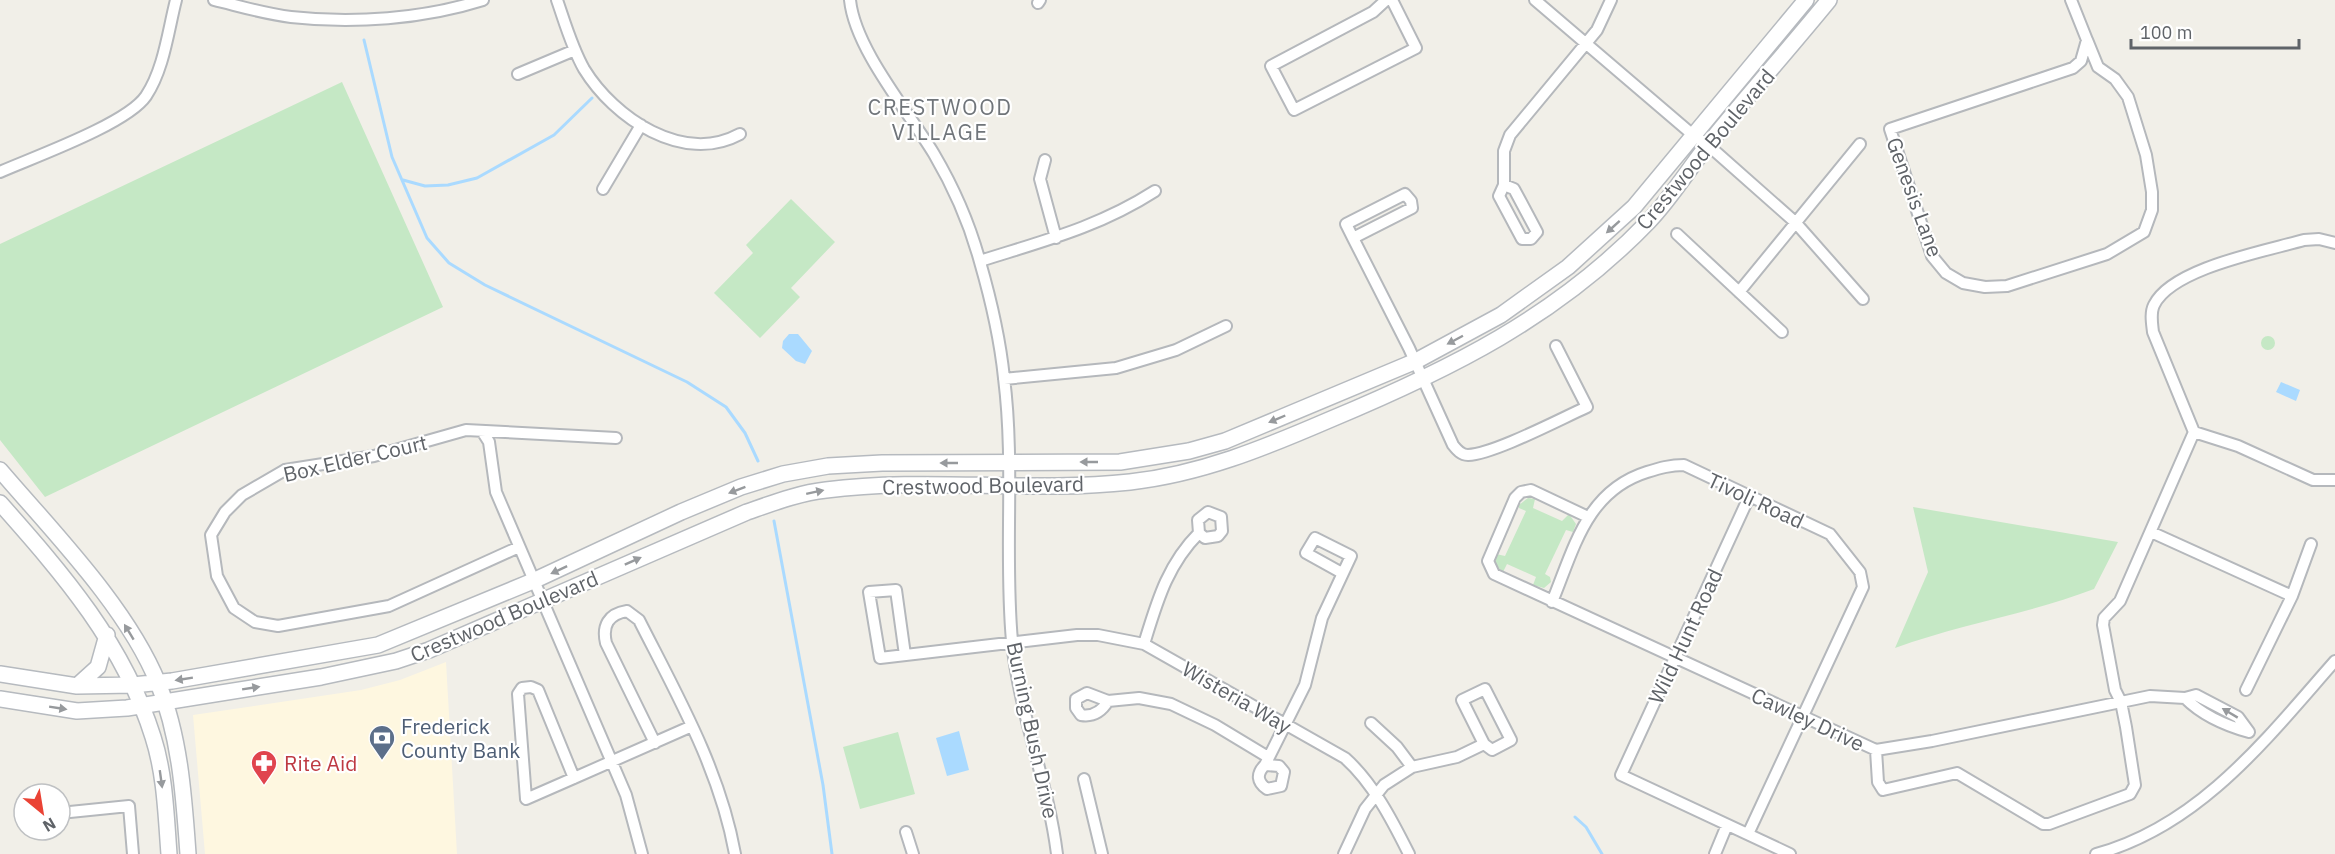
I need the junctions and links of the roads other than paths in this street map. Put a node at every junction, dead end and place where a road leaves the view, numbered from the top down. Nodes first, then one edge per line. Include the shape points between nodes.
1 (176, 0) edge
2 (214, 0) edge
3 (483, 0) edge
4 (557, 0) edge
5 (850, 0) edge
6 (1386, 0) edge
7 (1392, 0) edge
8 (1535, 0) edge
9 (1611, 0) edge
10 (1806, 0) edge
11 (1829, 0) edge
12 (2071, 0) edge
13 (2087, 40) junction
14 (1586, 42) junction
15 (575, 50) junction
16 (518, 74) dead end
17 (641, 125) junction
18 (740, 135) dead end
19 (1693, 135) junction
20 (1860, 144) dead end
21 (1708, 145) junction
22 (1045, 160) dead end
23 (0, 172) edge
24 (1504, 185) junction
25 (603, 189) dead end
26 (1155, 190) dead end
27 (1795, 222) junction
28 (1677, 234) dead end
29 (1056, 238) junction
30 (1353, 238) junction
31 (2335, 243) edge
32 (980, 261) junction
33 (1739, 291) junction
34 (1863, 299) dead end
35 (1226, 326) dead end
36 (1782, 332) dead end
37 (1556, 346) dead end
38 (1416, 361) junction
39 (1004, 379) junction
40 (1423, 381) junction
41 (482, 431) junction
42 (2194, 432) junction
43 (615, 438) dead end
44 (1008, 463) junction
45 (0, 470) edge
46 (2335, 480) edge
47 (1008, 486) junction
48 (1749, 497) junction
49 (0, 502) edge
50 (1588, 517) junction
51 (2151, 532) junction
52 (1199, 533) dead end
53 (2311, 544) dead end
54 (519, 547) junction
55 (1342, 573) dead end
56 (533, 581) junction
57 (2292, 596) junction
58 (543, 601) junction
59 (1552, 602) junction
60 (415, 632) junction
61 (107, 635) junction
62 (1012, 641) junction
63 (1144, 644) junction
64 (905, 655) junction
65 (1674, 657) junction
66 (2335, 661) edge
67 (0, 674) edge
68 (321, 677) junction
69 (158, 683) junction
70 (133, 685) junction
71 (77, 686) junction
72 (2246, 690) dead end
73 (0, 699) edge
74 (164, 701) junction
75 (1108, 701) dead end
76 (2121, 702) junction
77 (140, 705) junction
78 (1805, 717) junction
79 (1371, 723) dead end
80 (1286, 724) junction
81 (692, 726) junction
82 (655, 743) junction
83 (2264, 743) junction
84 (1484, 744) junction
85 (1876, 750) junction
86 (613, 763) junction
87 (1412, 767) junction
88 (574, 778) junction
89 (1084, 779) dead end
90 (1375, 795) junction
91 (72, 812) edge
92 (1727, 825) junction
93 (906, 832) dead end
94 (1748, 834) junction
95 (133, 854) edge
96 (169, 854) edge
97 (189, 854) edge
98 (642, 854) edge
99 (735, 854) edge
100 (913, 854) edge
101 (1057, 854) edge
102 (1102, 854) edge
103 (1344, 854) edge
104 (1409, 854) edge
105 (1715, 854) edge
106 (1790, 854) edge
107 (2096, 854) edge

1 - 23 street via 159,70 145,98 117,119
2 - 3 street via 290,17 346,19 404,16
4 - 15 street
5 - 32 street, Burning Bush Drive via 858,33 935,156 961,208
6 - 7 street via 1372,12 1271,66 1294,110 1416,48
8 - 14 street
9 - 14 street via 1603,21
10 - 19 main road, Crestwood Boulevard
11 - 21 main road, Crestwood Boulevard
12 - 13 street
13 - 13 street, Genesis Lane via 2098,67 2115,79 2128,97 2146,155 2152,210 2144,232 2107,254 2007,286 1963,283 1946,273 1932,256 1890,129 2073,68 2081,61
14 - 19 street
14 - 24 street via 1513,130 1504,151
15 - 16 street
15 - 17 street via 600,92
17 - 18 street via 661,136 704,145 724,143
17 - 25 street
19 - 21 street
19 -> 38 main road, Crestwood Boulevard via 1634,207 1568,267 1501,315
20 - 27 street
21 - 27 street
21 - 40 main road, Crestwood Boulevard via 1650,220 1595,271 1512,333
22 - 29 street via 1040,178
24 - 24 street via 1499,196 1522,239 1531,239 1537,232 1514,189
26 - 29 street via 1123,212
27 - 33 street
27 - 34 street
28 - 33 street
29 - 32 street
30 - 30 street via 1346,225 1406,194 1409,197 1412,208
30 - 38 street
31 - 42 street via 2304,240 2191,273 2160,296 2153,311 2153,332
32 - 39 street, Burning Bush Drive
33 - 36 street
35 - 39 street via 1176,350 1126,366
37 - 40 street via 1587,407 1491,449 1467,455 1459,452
38 - 40 street
38 -> 44 main road, Crestwood Boulevard via 1225,441 1189,451 1120,462
39 - 44 street, Burning Bush Drive
40 - 47 main road, Crestwood Boulevard via 1251,453 1191,472 1126,482
41 - 43 street, Box Elder Court
41 - 54 street via 489,442 496,492
41 - 54 street, Box Elder Court via 466,430 374,456 285,470 242,495 225,512 211,535 217,576 234,608 255,622 278,626 389,606
42 - 46 street via 2313,480
42 - 51 street
44 - 47 street, Burning Bush Drive
44 -> 56 main road, Crestwood Boulevard via 882,463 783,474 681,512
69 -> 45 main road via 115,607
58 -> 47 main road, Crestwood Boulevard via 695,533 782,500 824,490 878,486
47 - 62 street, Burning Bush Drive
48 - 50 street, Tivoli Road via 1684,465 1671,465 1616,485
48 - 65 street, Wild Hunt Road
48 - 78 street, Tivoli Road via 1830,534 1863,579 1863,587
49 - 61 main road via 82,599
50 - 59 street, Tivoli Road
50 - 59 street, Cawley Drive via 1531,490 1521,492 1488,561 1494,574
51 - 57 street
51 - 76 street via 2120,601 2104,618 2115,690
52 - 63 street via 1179,555 1162,586
53 - 57 street
54 - 56 street
55 - 80 street via 1322,618 1305,685
56 - 58 street
56 - 60 main road, Crestwood Boulevard
57 - 72 street
58 - 68 main road, Crestwood Boulevard via 418,653
58 - 86 street
59 - 65 street, Cawley Drive
60 - 68 main road via 366,655 334,664
60 -> 69 main road, Crestwood Boulevard via 339,654
61 - 70 main road
61 - 71 main road via 98,667
62 - 63 street, Wisteria Way via 1098,635
62 - 64 street, Wisteria Way
62 - 101 street, Burning Bush Drive via 1017,677 1052,813
63 - 80 street, Wisteria Way
64 - 64 street, Wisteria Way via 896,590 870,592 880,658
65 - 78 street, Cawley Drive
65 - 92 street, Wild Hunt Road via 1621,775
66 - 83 street
67 - 71 main road, Crestwood Boulevard
74 -> 68 main road, Crestwood Boulevard
69 - 70 main road, Crestwood Boulevard
69 - 74 main road
70 - 71 main road, Crestwood Boulevard
70 - 77 main road
73 -> 77 main road, Crestwood Boulevard via 77,711
74 - 77 main road, Crestwood Boulevard
74 - 97 main road via 179,760
75 - 80 street via 1139,698 1171,704 1215,725 1266,761
76 - 83 street, Cawley Drive via 2150,696 2186,698 2194,707 2250,732
76 - 85 street, Cawley Drive
76 - 85 street via 2133,789 2125,798 2049,824 2036,821 1957,773 1883,790 1878,782
77 -> 96 main road via 153,737 161,776
78 - 85 street, Cawley Drive
78 - 94 street
79 - 87 street
80 - 90 street, Wisteria Way via 1345,758
81 - 82 street
81 - 82 street via 639,620 627,611 620,612 604,626 606,643
81 - 99 street via 714,777
82 - 86 street
83 - 107 street via 2212,792 2181,814
84 - 84 street via 1462,700 1485,689 1511,740 1492,750
84 - 87 street via 1457,757
86 - 88 street
86 - 98 street via 636,823
87 - 90 street
88 - 88 street via 526,799 518,694 522,688 538,690
89 - 102 street
90 - 103 street
90 - 104 street, Wisteria Way
91 - 95 street via 129,806
92 - 94 street
92 - 105 street
93 - 100 street
94 - 106 street

